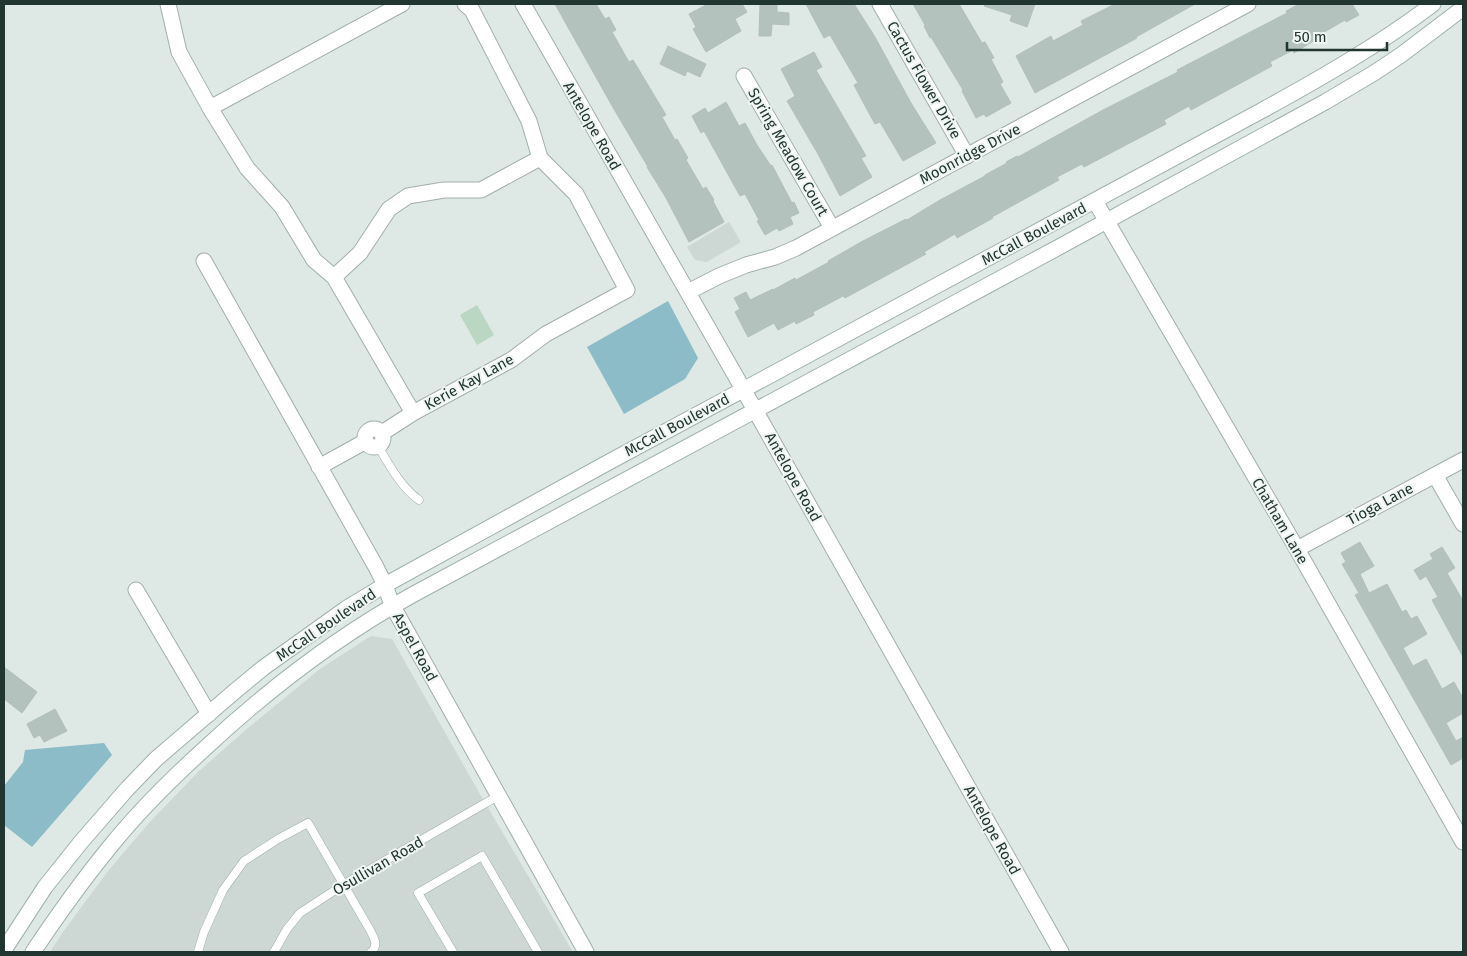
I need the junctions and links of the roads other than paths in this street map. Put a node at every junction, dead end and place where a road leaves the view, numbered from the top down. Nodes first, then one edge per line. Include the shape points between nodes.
1 (168, 4) edge
2 (402, 4) edge
3 (465, 4) edge
4 (523, 4) edge
5 (880, 4) edge
6 (1248, 4) edge
7 (1433, 4) edge
8 (1463, 8) edge
9 (744, 76) dead end
10 (210, 108) junction
11 (967, 156) junction
12 (540, 158) junction
13 (1095, 201) junction
14 (1107, 221) junction
15 (832, 228) junction
16 (204, 261) dead end
17 (334, 277) junction
18 (688, 292) junction
19 (743, 389) junction
20 (755, 410) junction
21 (414, 413) junction
22 (375, 440) junction
23 (1463, 460) edge
24 (319, 467) junction
25 (1435, 475) junction
26 (419, 500) dead end
27 (1463, 524) edge
28 (1297, 549) junction
29 (385, 585) junction
30 (136, 590) dead end
31 (392, 606) junction
32 (209, 714) junction
33 (498, 796) junction
34 (1463, 842) edge
35 (343, 885) junction
36 (4, 950) edge
37 (33, 952) edge
38 (198, 952) edge
39 (274, 952) edge
40 (371, 952) edge
41 (452, 952) edge
42 (538, 952) edge
43 (586, 952) edge
44 (1061, 952) edge

1 - 10 street, Kerie Kay Lane via 180,52
2 - 10 street
3 - 12 street, Kerie Kay Lane via 472,10 529,121
4 - 18 street, Antelope Road
5 - 11 street, Cactus Flower Drive
6 - 11 street, Moonridge Drive
7 - 13 street, McCall Boulevard via 1339,67
8 - 14 street, McCall Boulevard via 1374,73
9 - 15 street, Spring Meadow Court
10 - 17 street, Kerie Kay Lane via 247,168 282,207 314,260
11 - 15 street, Moonridge Drive
12 - 17 street via 481,190 444,190 408,196 389,209 360,253
12 - 21 street, Kerie Kay Lane via 576,194 627,290 546,334 512,360
13 - 14 street, Chatham Lane
13 - 19 street, McCall Boulevard
14 - 20 street, McCall Boulevard
14 - 28 street, Chatham Lane
15 - 18 street, Moonridge Drive via 796,248 719,276
16 - 24 street, Aspel Road
17 - 21 street, Kerie Kay Lane
18 - 19 street, Antelope Road
19 - 20 street, Antelope Road
19 - 29 street, McCall Boulevard
20 - 31 street, McCall Boulevard
20 - 44 street, Antelope Road
21 - 22 street
22 - 24 street
22 - 26 lane via 396,475
23 - 25 street, Tioga Lane
24 - 29 street, Aspel Road
25 - 27 street
25 - 28 street, Tioga Lane
28 - 34 street, Chatham Lane
29 - 31 street, Aspel Road
29 - 32 street, McCall Boulevard via 286,651
30 - 32 street
31 - 33 street, Aspel Road
31 - 37 street, McCall Boulevard via 288,676 170,780 108,848
32 - 36 street, McCall Boulevard via 156,760 80,842 45,886
33 - 35 lane, Osullivan Road
33 - 43 street, Aspel Road
35 - 38 lane via 308,823 244,861 223,890
35 - 39 lane, Osullivan Road via 300,913
35 - 40 lane via 376,941
41 - 42 lane via 418,893 482,856

